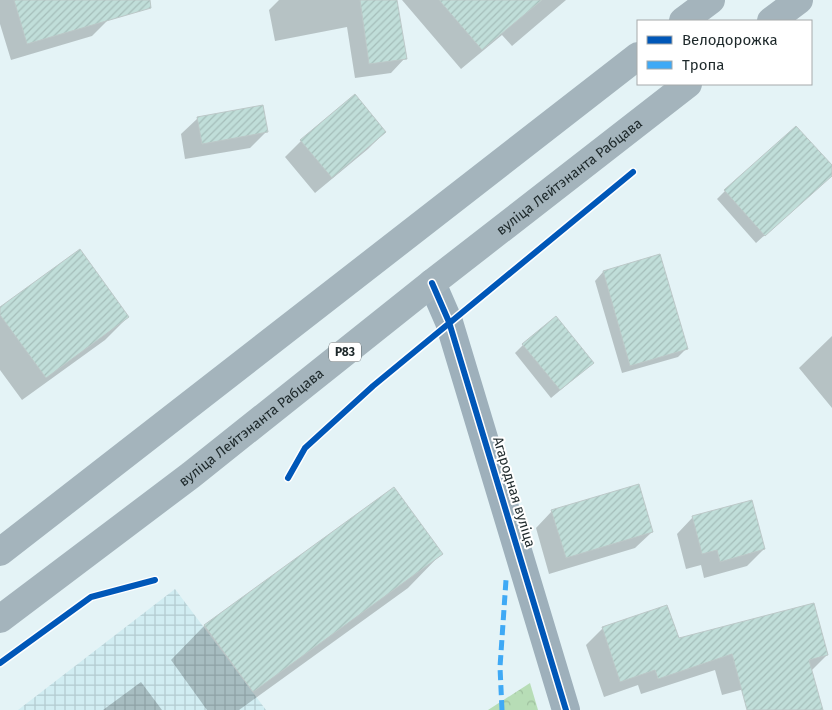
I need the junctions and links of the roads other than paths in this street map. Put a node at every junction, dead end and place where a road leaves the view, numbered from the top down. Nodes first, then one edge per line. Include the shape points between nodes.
1 (710, 0) edge
2 (799, 0) edge
3 (684, 20) edge
4 (772, 20) edge
5 (637, 57) edge
6 (687, 85) edge
7 (432, 283) junction
8 (0, 552) edge
9 (0, 619) edge
10 (566, 710) edge

1 - 3 highway
2 - 4 highway
5 - 8 highway
6 - 7 highway, вуліца Лейтэнанта Рабцава / Р83
7 - 9 highway, вуліца Лейтэнанта Рабцава / Р83 via 191,475
7 - 10 street, Агародная вуліца via 450,322

